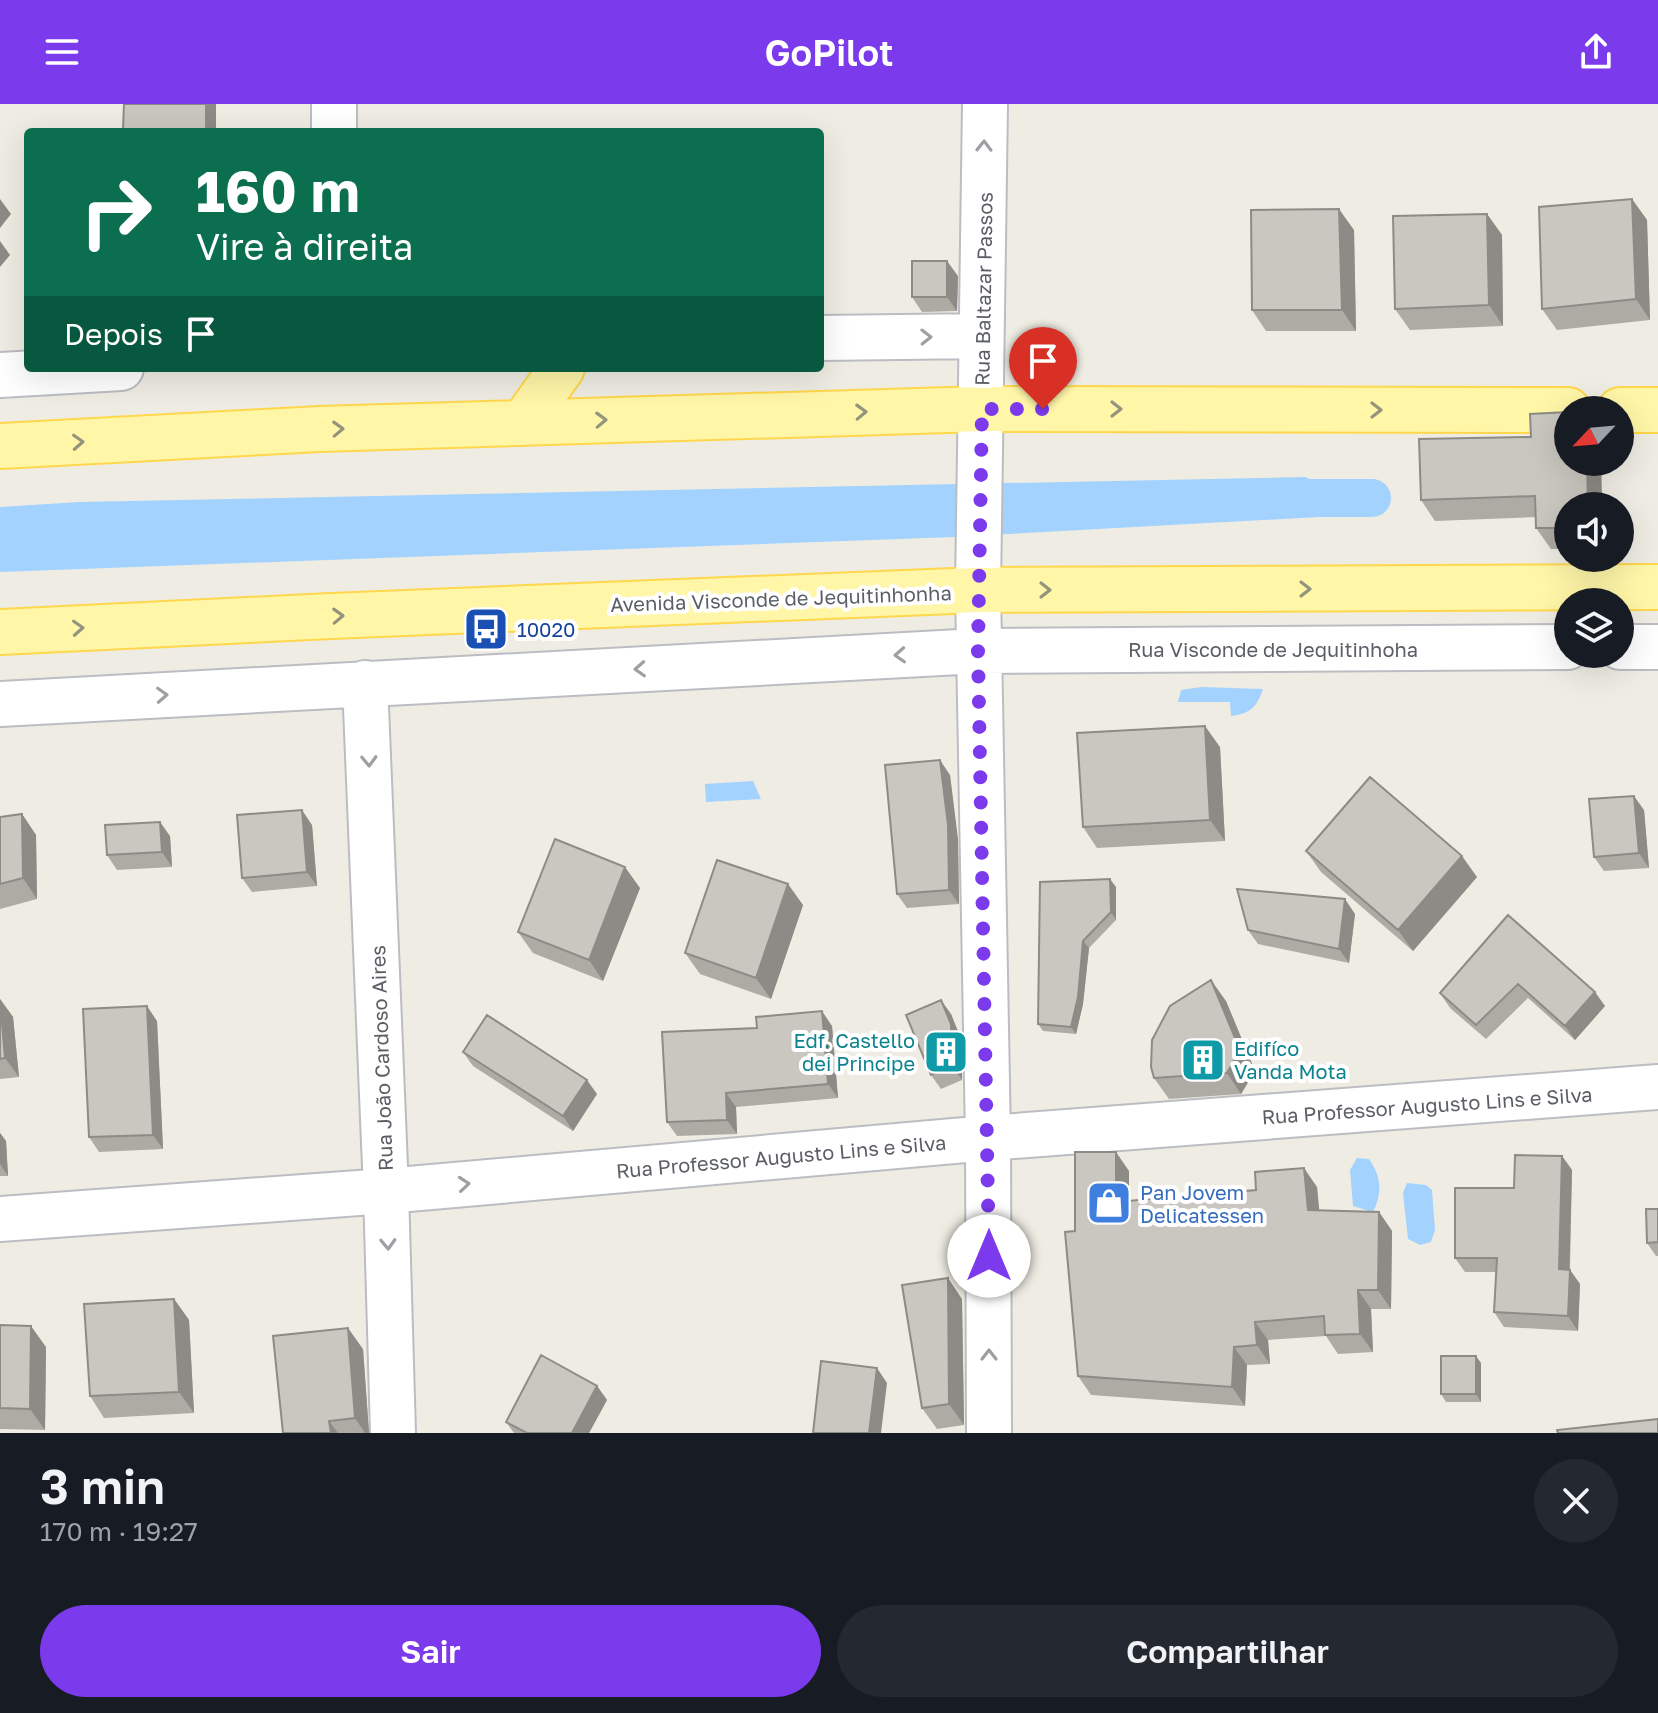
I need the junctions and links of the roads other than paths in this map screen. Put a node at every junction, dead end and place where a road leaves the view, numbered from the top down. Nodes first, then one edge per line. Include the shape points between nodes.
1 (334, 104) edge
2 (985, 104) edge
3 (334, 128) edge
4 (981, 336) junction
5 (824, 338) edge
6 (52, 372) edge
7 (559, 372) edge
8 (0, 375) edge
9 (1554, 410) edge
10 (1634, 410) edge
11 (1658, 410) edge
12 (523, 423) junction
13 (982, 423) junction
14 (0, 446) edge
15 (978, 569) junction
16 (1658, 587) edge
17 (0, 632) edge
18 (1554, 647) edge
19 (1634, 647) edge
20 (1658, 647) edge
21 (978, 651) junction
22 (365, 683) junction
23 (0, 704) edge
24 (1658, 1087) edge
25 (988, 1138) junction
26 (386, 1191) junction
27 (0, 1219) edge
28 (393, 1433) edge
29 (989, 1433) edge

1 - 3 street
4 -> 2 street, Rua Baltazar Passos
5 -> 4 street
4 - 13 street, Rua Baltazar Passos
6 - 8 street
7 - 12 main road
13 -> 9 main road
10 - 11 main road
12 -> 13 main road
14 -> 12 main road
13 - 15 street, Rua Baltazar Passos
15 -> 16 main road, Avenida Visconde de Jequitinhonha
17 -> 15 main road, Avenida Visconde de Jequitinhonha via 331,616
15 - 21 street, Rua Baltazar Passos
18 - 21 street, Rua Visconde de Jequitinhoha
19 - 20 street
21 -> 22 street
21 - 25 street, Rua Baltazar Passos
23 -> 22 street
22 -> 26 street, Rua João Cardoso Aires
24 - 25 street, Rua Professor Augusto Lins e Silva
26 -> 25 street, Rua Professor Augusto Lins e Silva
29 -> 25 street, Rua Baltazar Passos
26 - 27 street, Rua Professor Augusto Lins e Silva
26 -> 28 street, Rua João Cardoso Aires

